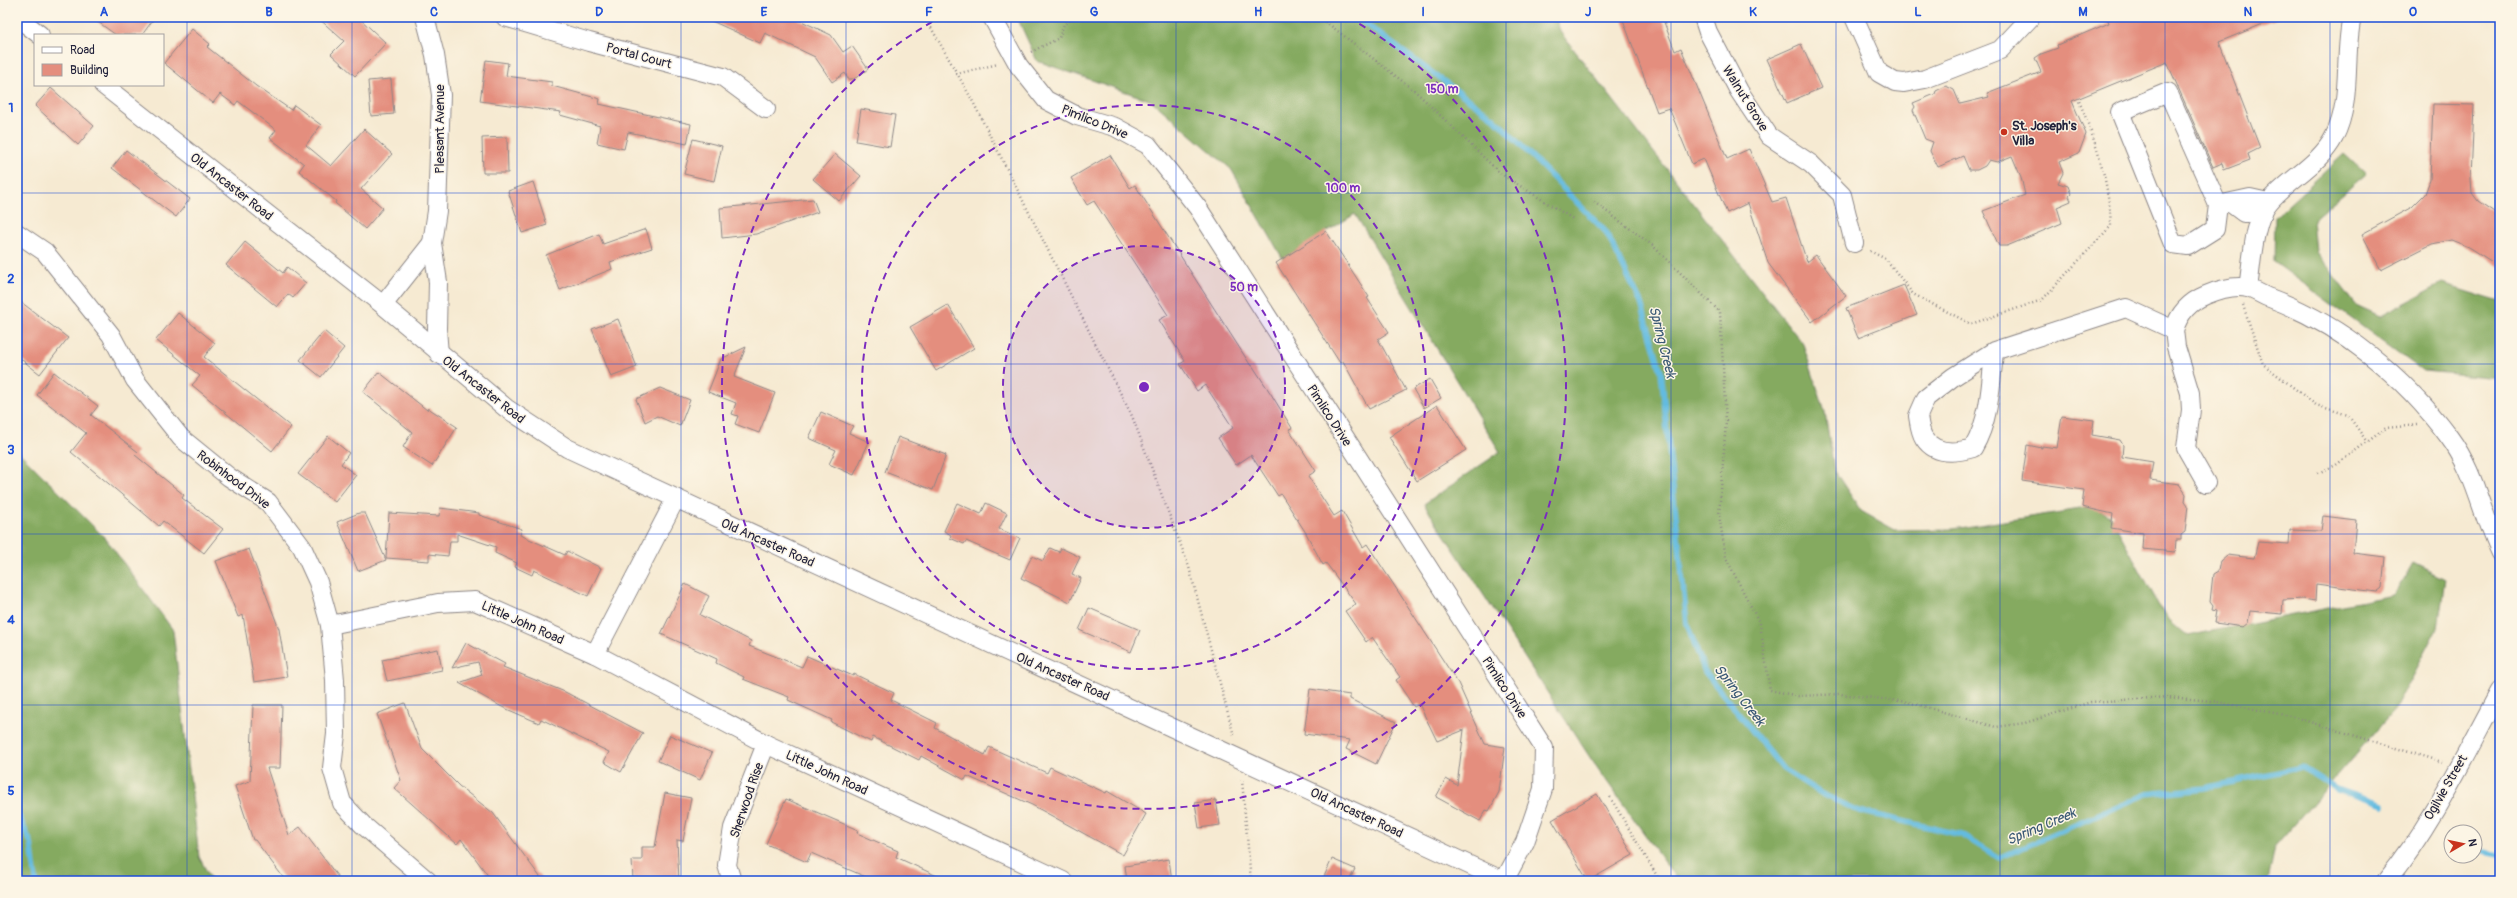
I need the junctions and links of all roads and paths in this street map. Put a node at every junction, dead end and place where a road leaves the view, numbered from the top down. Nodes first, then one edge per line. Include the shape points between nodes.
1 (17, 17) edge
2 (425, 17) edge
3 (505, 17) edge
4 (925, 17) edge
5 (992, 17) edge
6 (1314, 17) edge
7 (1703, 17) edge
8 (1854, 17) edge
9 (2031, 17) edge
10 (2352, 17) edge
11 (39, 34) edge
12 (105, 86) edge
13 (2079, 101) dead end
14 (766, 109) dead end
15 (1594, 202) dead end
16 (2225, 204) junction
17 (2266, 207) junction
18 (1573, 219) dead end
19 (17, 233) edge
20 (432, 243) junction
21 (1854, 243) joint
22 (2242, 288) junction
23 (383, 305) junction
24 (2174, 330) junction
25 (1994, 351) junction
26 (439, 354) junction
27 (2438, 423) junction
28 (2367, 442) junction
29 (2318, 473) dead end
30 (2206, 483) dead end
31 (675, 500) junction
32 (2500, 553) edge
33 (330, 625) junction
34 (595, 654) junction
35 (2500, 691) edge
36 (766, 744) junction
37 (1239, 757) junction
38 (2457, 767) junction
39 (1610, 797) dead end
40 (428, 881) edge
41 (732, 881) edge
42 (1064, 881) edge
43 (1251, 881) edge
44 (1504, 881) edge
45 (1660, 881) edge
46 (2386, 881) edge

1 - 11 street
2 - 20 street, Pleasant Avenue via 435,55 441,95 437,212
3 - 14 street, Portal Court via 722,77
4 - 37 path via 971,98 1132,416 1189,567
5 - 44 street, Pimlico Drive via 1019,66 1046,100 1077,116 1115,127 1148,145 1198,208 1544,748 1543,789 1525,842
6 - 18 path via 1326,22 1415,91 1502,174
7 - 21 street, Walnut Grove via 1739,92 1769,136 1811,164 1842,194
8 - 9 street via 1878,73 1894,82 1904,83 1925,79 1991,55 2012,41
10 - 17 street via 2348,35 2346,85 2334,137
12 - 23 street, Old Ancaster Road
13 - 21 path via 2094,136 2103,167 2110,197 2111,226 2042,300 1971,324 1913,294 1886,259
15 - 38 path via 1652,245 1720,312 1726,422 1719,515 1726,558 1760,624 1770,690 1798,696 1840,694 1908,702 1996,727 2025,723 2091,702 2168,697 2212,701 2290,716
16 - 16 street via 2168,92 2120,112 2173,244 2188,246 2215,228
16 - 17 street via 2250,198
17 - 22 street via 2258,224
19 - 33 street, Robinhood Drive via 45,252 111,334 135,380 181,438 229,477 268,502 302,547 318,582
20 - 23 street, Pleasant Avenue
20 - 26 street, Pleasant Avenue via 438,282
22 - 24 street via 2215,291 2200,297 2178,315
22 - 27 street via 2298,309 2337,331 2374,358 2412,392
22 - 28 path via 2263,364 2316,405 2348,415
23 - 26 street, Old Ancaster Road
24 - 25 street via 2126,308
24 - 30 street via 2176,348 2190,393 2191,410 2186,448
25 - 25 street via 1991,386 1982,433 1973,448 1956,453 1936,449 1924,437 1918,416 1926,398
26 - 31 street, Old Ancaster Road via 506,408 567,448
27 - 28 path via 2386,428
27 - 32 street via 2474,479 2490,531
28 - 29 path via 2336,465
31 - 34 street
31 - 37 street, Old Ancaster Road
33 - 34 street, Little John Road via 438,603 474,601
33 - 40 street, Robinhood Drive via 336,734 332,768 342,803 363,825
34 - 36 street, Little John Road
35 - 38 street, Ogilvie Street
36 - 41 street, Sherwood Rise via 733,828 727,865
36 - 42 street, Little John Road
37 - 43 path
37 - 44 street, Old Ancaster Road
38 - 46 street, Ogilvie Street via 2401,863
39 - 45 path

